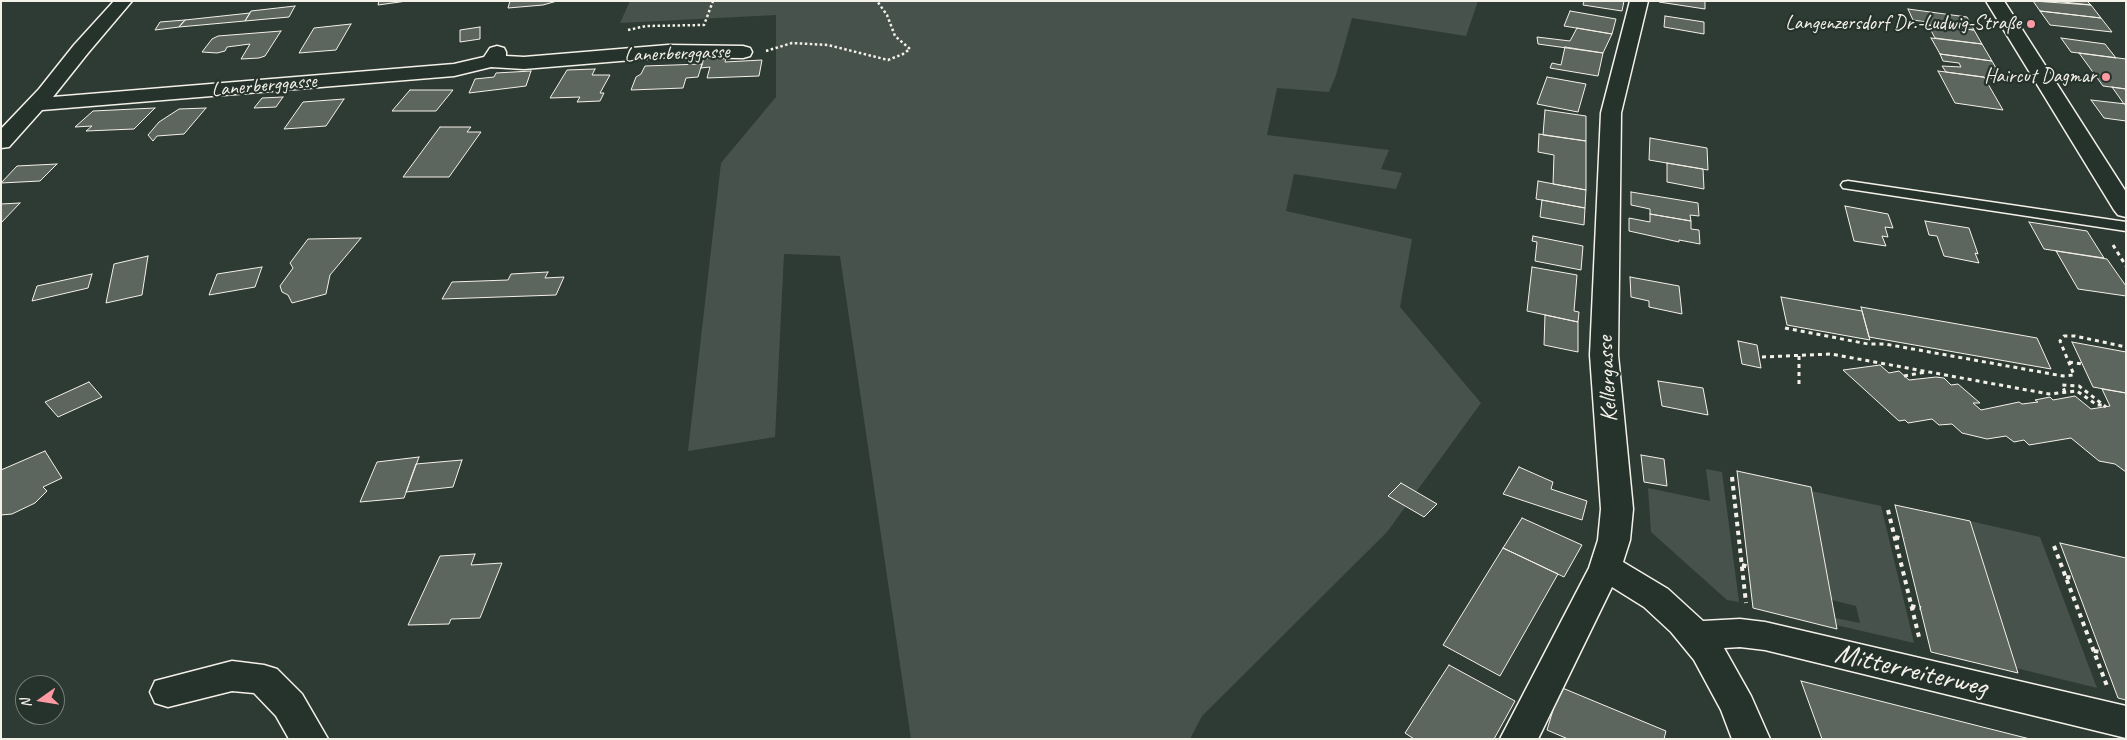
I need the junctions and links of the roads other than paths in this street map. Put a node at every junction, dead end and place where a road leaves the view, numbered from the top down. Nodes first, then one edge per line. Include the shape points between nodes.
1 (124, 1) edge
2 (1639, 1) edge
3 (1995, 1) edge
4 (743, 52) road end
5 (37, 104) junction
6 (1, 142) edge
7 (1848, 185) dead end
8 (2126, 210) edge
9 (2126, 227) edge
10 (1604, 568) junction
11 (1694, 636) junction
12 (168, 692) dead end
13 (2123, 721) edge
14 (309, 739) edge
15 (1519, 739) edge
16 (1751, 739) edge

1 - 5 street
2 - 10 street, Kellergasse via 1612,113 1604,355 1618,509 1614,540
3 - 8 street
4 - 5 street, Lanerberggasse via 668,51 524,63 494,57 454,70
5 - 6 street
7 - 9 lane
10 - 11 street via 1656,598
10 - 15 street, Kellergasse
11 - 13 street, Mitterreiterweg via 1749,633
11 - 16 street via 1731,692
12 - 14 street via 232,676 264,680 289,705

